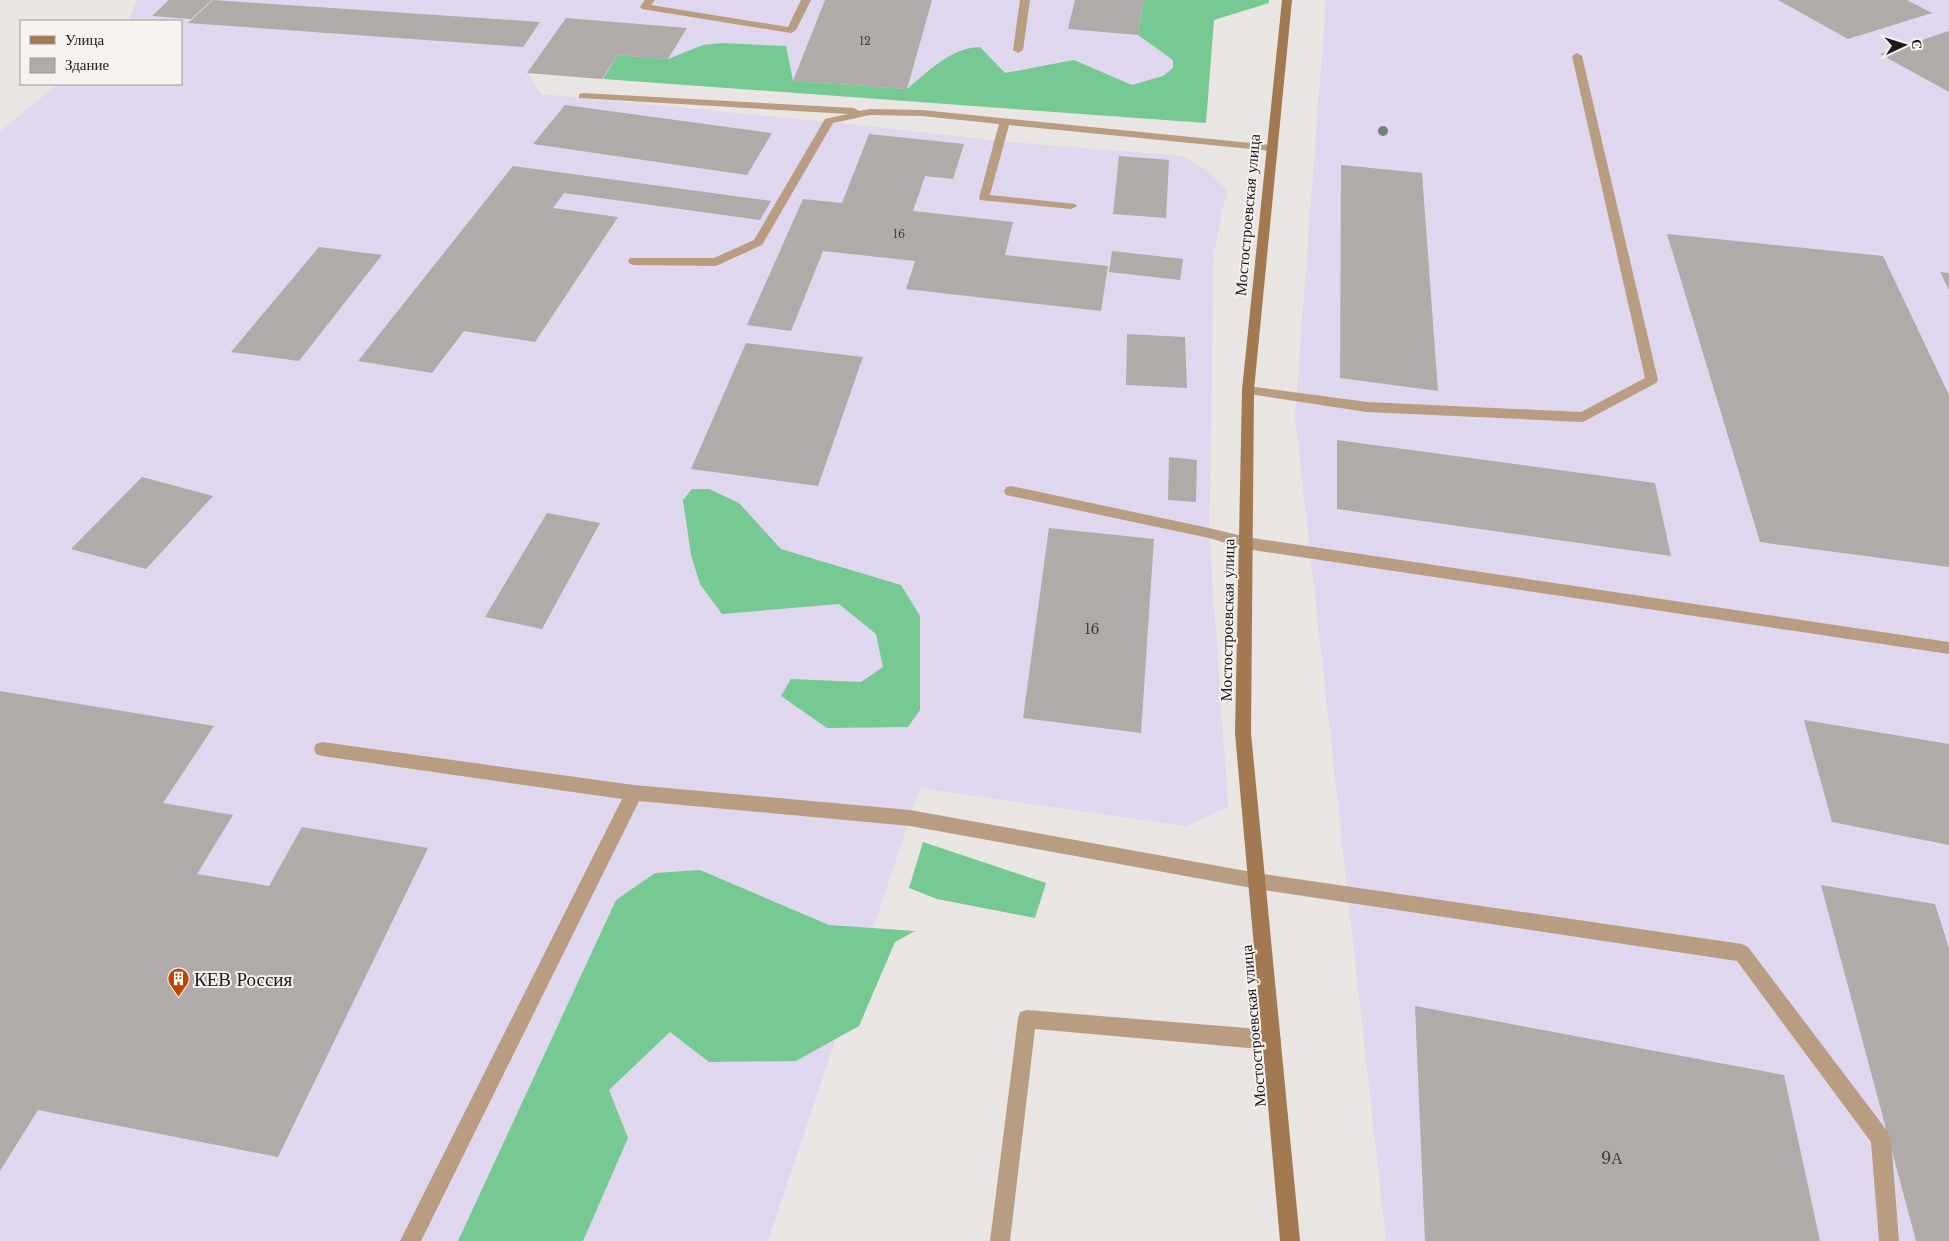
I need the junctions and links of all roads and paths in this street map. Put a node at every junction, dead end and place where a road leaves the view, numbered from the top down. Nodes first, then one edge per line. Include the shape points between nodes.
1 (650, 0) edge
2 (806, 0) edge
3 (1025, 0) edge
4 (1288, 0) edge
5 (1018, 50) dead end
6 (1577, 56) dead end
7 (583, 96) dead end
8 (870, 112) junction
9 (1005, 122) junction
10 (1270, 148) junction
11 (1071, 206) dead end
12 (634, 261) dead end
13 (1248, 390) junction
14 (1011, 491) dead end
15 (1246, 543) junction
16 (1949, 648) edge
17 (322, 749) dead end
18 (634, 793) junction
19 (1257, 881) junction
20 (1272, 1040) junction
21 (410, 1241) edge
22 (1000, 1241) edge
23 (1290, 1241) edge
24 (1889, 1241) edge

1 - 2 lane via 645,7 791,30
3 - 5 lane
4 - 10 main road, Мостостроевская улица
6 - 13 lane via 1652,380 1583,417 1367,407
7 - 8 lane
8 - 9 lane via 922,113
8 - 12 lane via 829,121 758,242 716,262
9 - 10 lane
9 - 11 lane via 984,198
10 - 13 main road, Мостостроевская улица
13 - 15 main road, Мостостроевская улица
14 - 15 lane
15 - 16 lane
15 - 19 main road, Мостостроевская улица via 1243,733
17 - 18 lane
18 - 19 lane via 910,818
18 - 21 lane
19 - 20 main road, Мостостроевская улица
19 - 24 lane via 1742,953 1881,1139
20 - 22 lane via 1027,1019
20 - 23 main road, Мостостроевская улица

